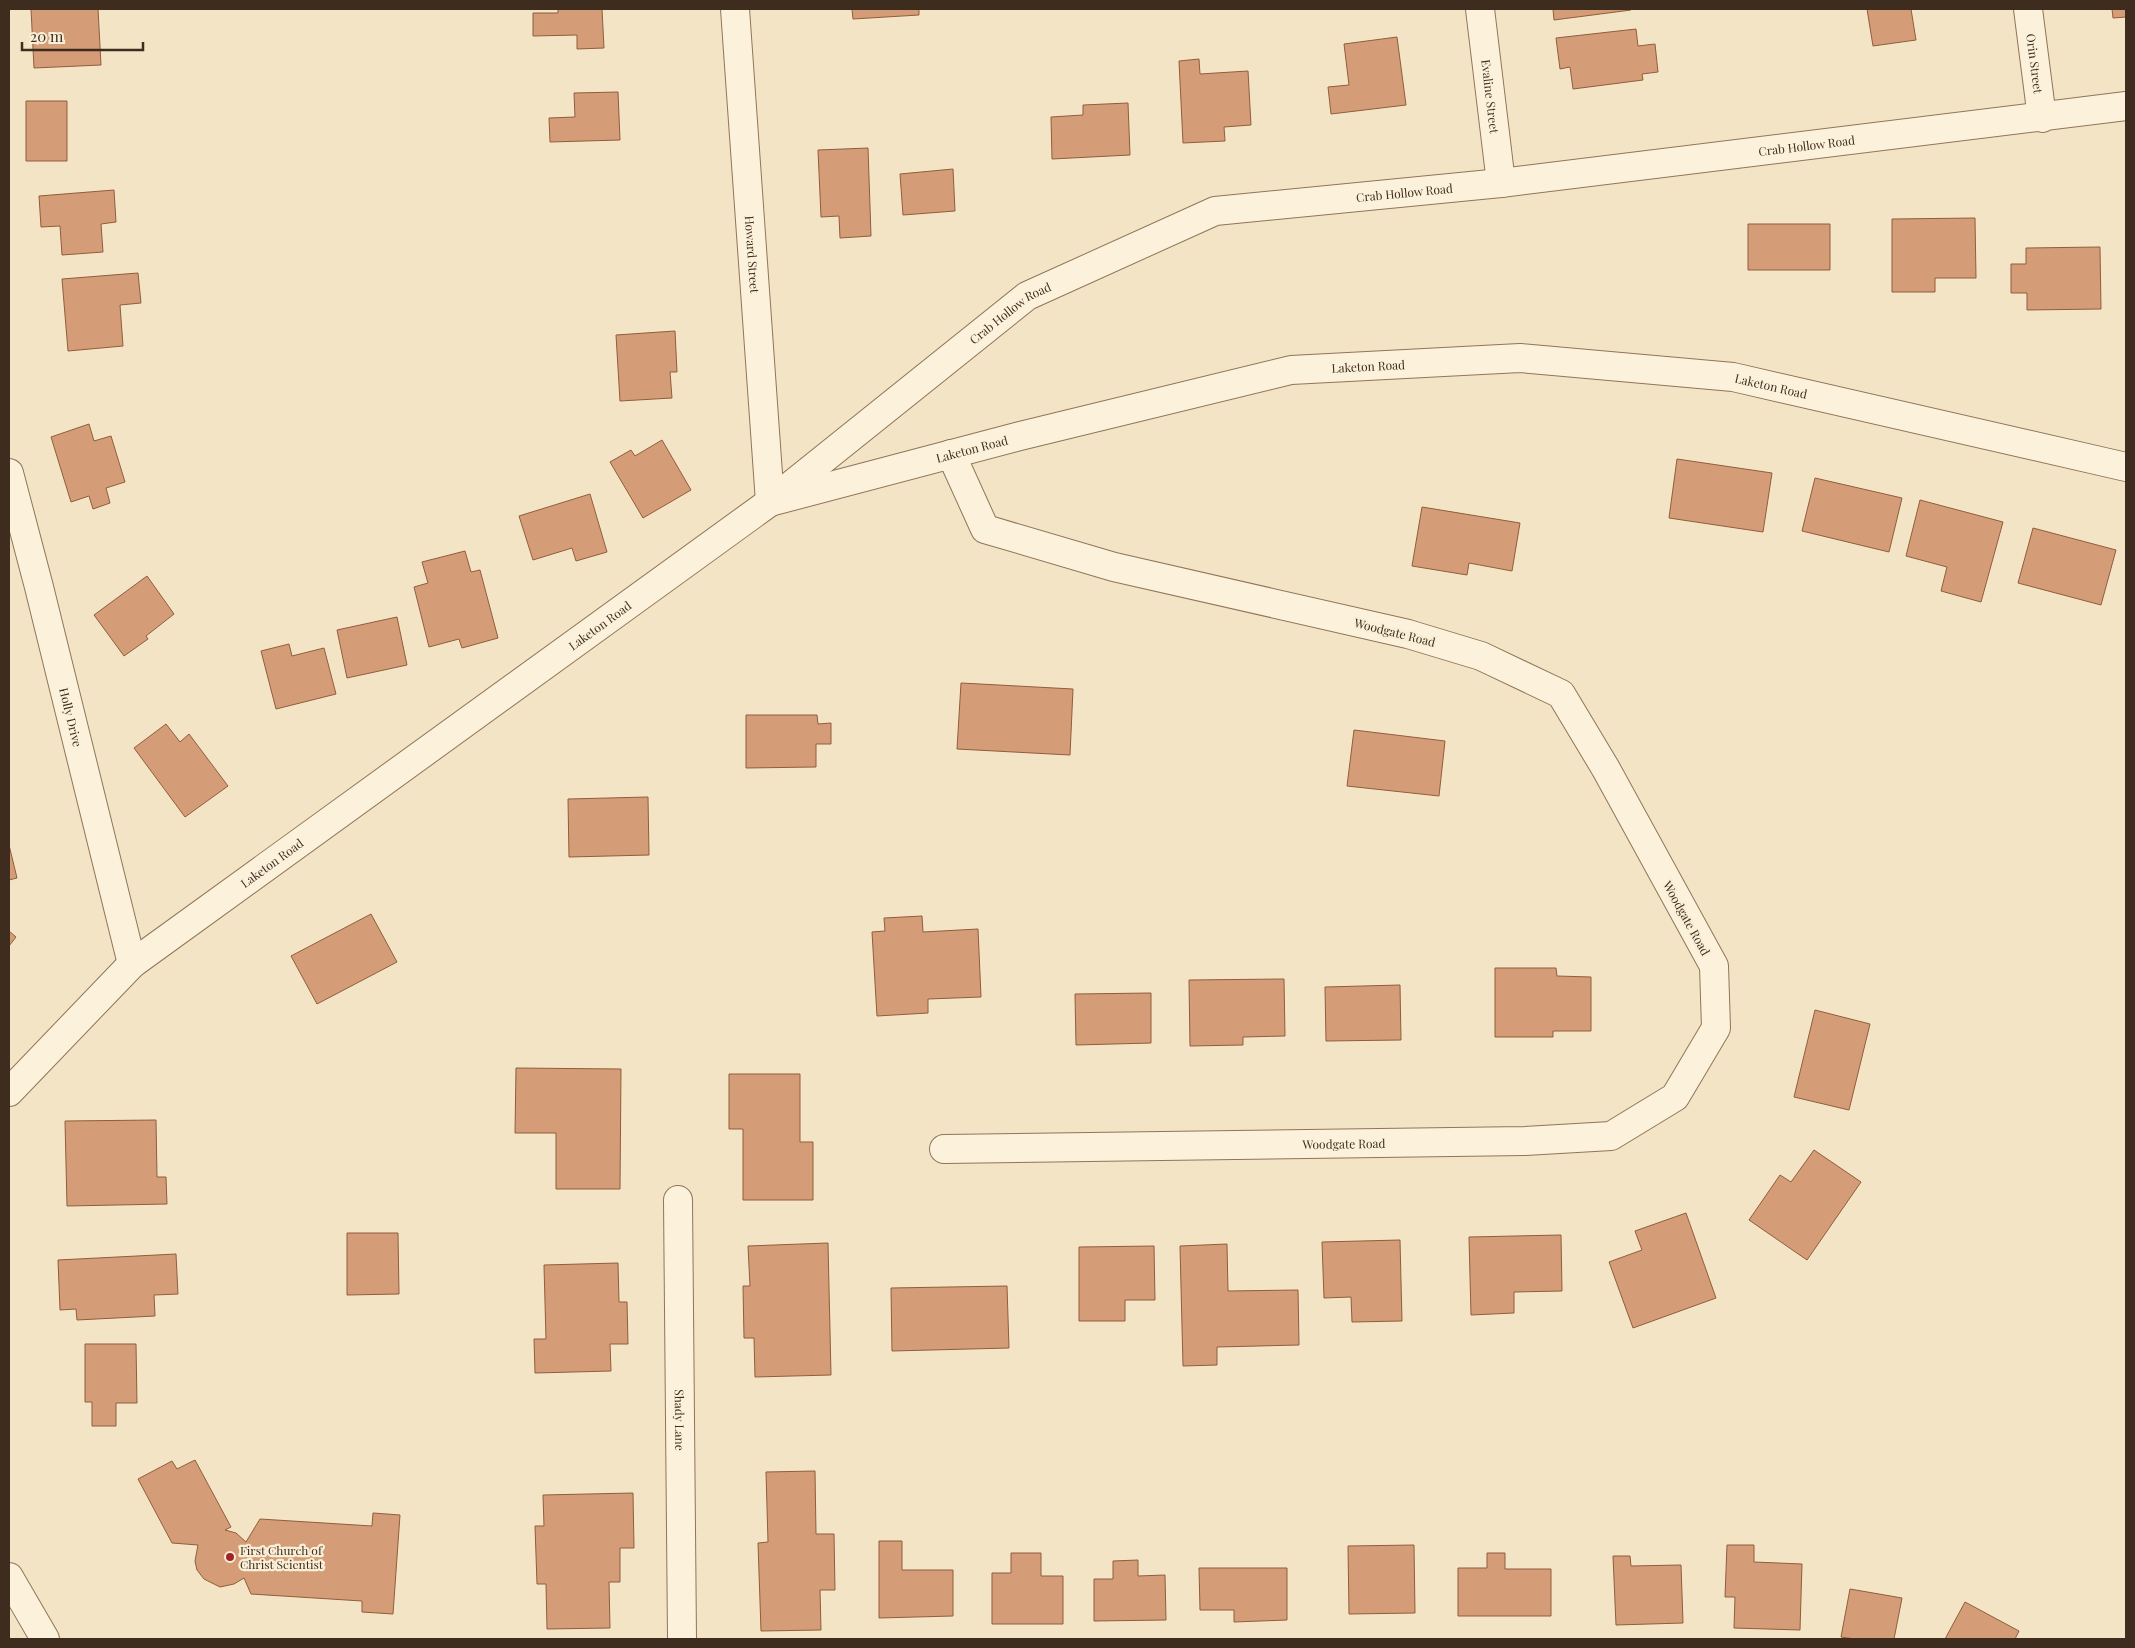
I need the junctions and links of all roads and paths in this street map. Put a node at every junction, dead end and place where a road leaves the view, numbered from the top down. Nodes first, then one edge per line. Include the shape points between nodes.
1 (735, 9) edge
2 (1480, 9) edge
3 (2028, 9) edge
4 (2126, 106) edge
5 (2042, 118) junction
6 (1501, 183) junction
7 (951, 454) junction
8 (2126, 466) edge
9 (9, 473) edge
10 (770, 502) junction
11 (132, 964) junction
12 (9, 1092) edge
13 (944, 1149) dead end
14 (678, 1200) dead end
15 (9, 1577) edge
16 (46, 1639) edge
17 (682, 1639) edge

1 - 10 street, Howard Street
2 - 6 street, Evaline Street
3 - 5 street, Orin Street
4 - 5 street, Crab Hollow Road
5 - 6 street, Crab Hollow Road
6 - 10 street, Crab Hollow Road via 1214,211 1027,296
7 - 8 street, Laketon Road via 1291,370 1520,358 1733,377
7 - 10 street, Laketon Road
7 - 13 street, Woodgate Road via 985,529 1114,566 1408,634 1481,656 1561,694 1714,966 1716,1028 1675,1098 1611,1136 1525,1142
9 - 11 street, Holly Drive
10 - 11 street, Laketon Road
11 - 12 street, Laketon Road
14 - 17 street, Shady Lane
15 - 16 street

